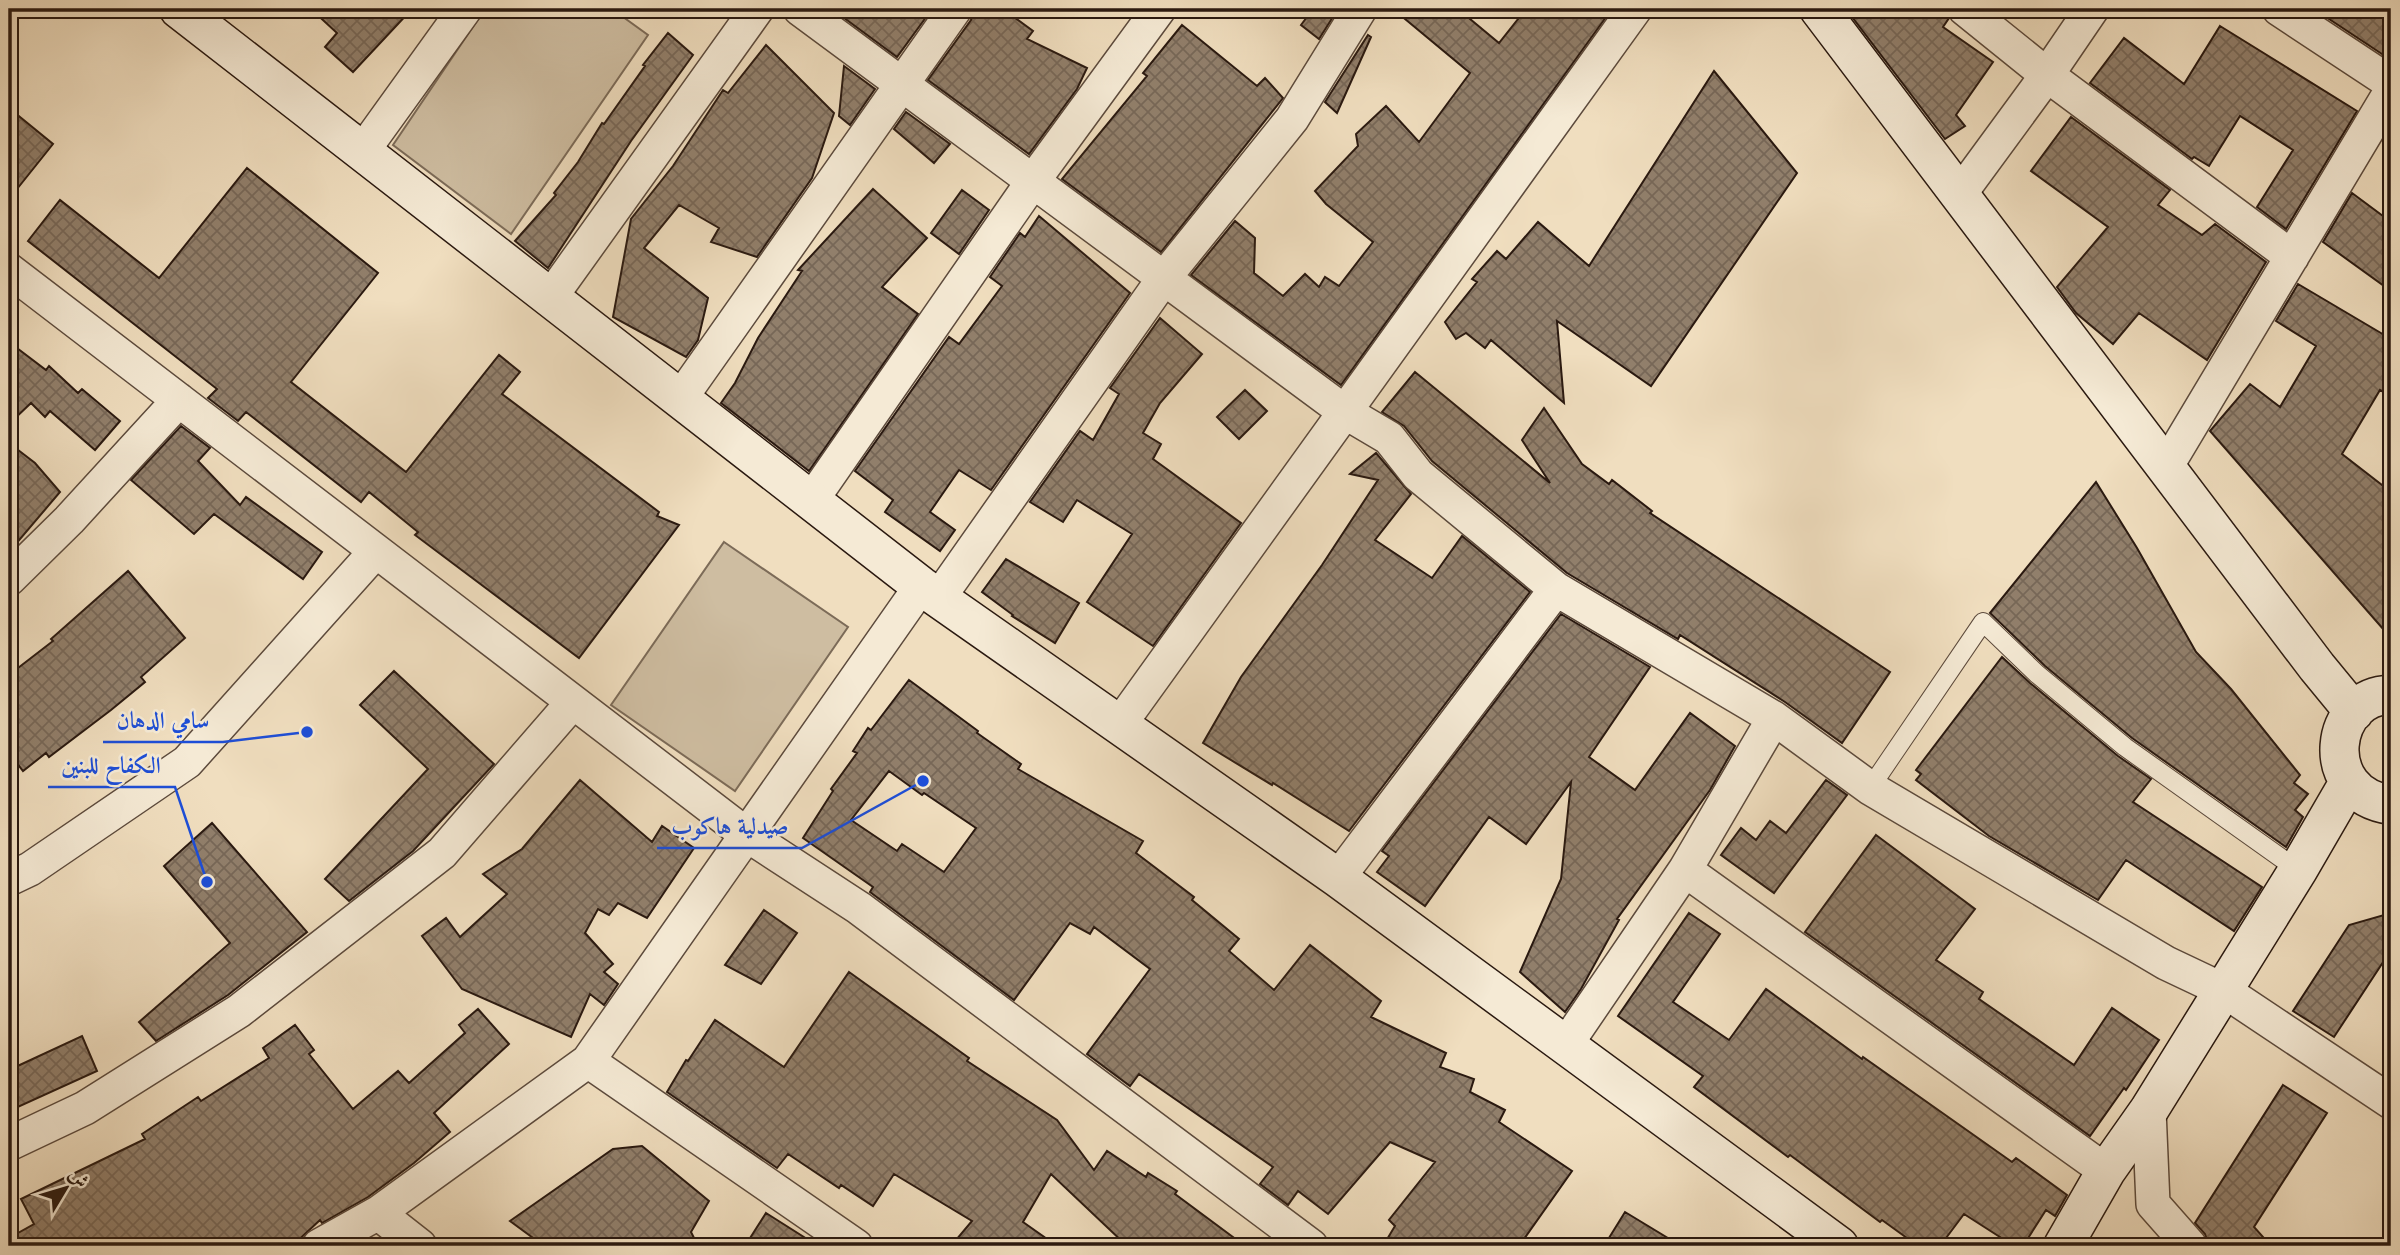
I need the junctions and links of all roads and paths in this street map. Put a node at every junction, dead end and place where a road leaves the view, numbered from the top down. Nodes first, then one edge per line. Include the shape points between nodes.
1 (179, 9) edge
2 (465, 9) edge
3 (757, 9) edge
4 (800, 9) edge
5 (955, 9) edge
6 (1159, 9) edge
7 (1360, 9) edge
8 (1635, 9) edge
9 (1819, 9) edge
10 (1965, 9) edge
11 (2092, 9) edge
12 (2278, 9) edge
13 (2047, 75) junction
14 (2391, 83) edge
15 (902, 84) junction
16 (2391, 91) edge
17 (362, 152) junction
18 (1033, 181) junction
19 (1959, 195) junction
20 (2292, 257) junction
21 (9, 271) edge
22 (1164, 278) junction
23 (550, 298) junction
24 (680, 399) junction
25 (179, 400) junction
26 (1345, 412) junction
27 (2166, 467) junction
28 (811, 501) junction
29 (376, 551) junction
30 (9, 579) edge
31 (1556, 589) junction
32 (929, 592) junction
33 (2380, 697) edge
34 (573, 702) junction
35 (1774, 719) junction
36 (1120, 724) junction
37 (2349, 782) junction
38 (1870, 788) junction
39 (2391, 806) edge
40 (747, 835) junction
41 (1685, 870) junction
42 (2298, 870) junction
43 (9, 878) edge
44 (1338, 878) junction
45 (2223, 990) junction
46 (1565, 1046) junction
47 (588, 1061) junction
48 (2391, 1102) edge
49 (2149, 1110) junction
50 (9, 1144) edge
51 (2106, 1171) junction
52 (378, 1213) junction
53 (319, 1246) edge
54 (420, 1246) edge
55 (856, 1246) edge
56 (1311, 1246) edge
57 (1839, 1246) edge
58 (2063, 1246) edge
59 (2190, 1246) edge

1 - 17 main road
2 - 17 street
3 - 23 street
4 - 15 street
5 - 15 street
6 - 18 street
7 - 22 street via 1292,119
8 - 26 street
9 - 19 main road
10 - 13 street
11 - 13 street
12 - 14 street
13 - 19 street
13 - 20 street
15 - 18 street
15 - 24 street
16 - 20 street
17 - 23 main road
18 - 22 street
18 - 28 street
19 - 27 main road
20 - 27 street
21 - 25 street
22 - 26 street
22 - 32 street
23 - 24 main road
24 - 28 main road
25 - 29 street
25 - 30 street
26 - 31 street via 1389,438 1418,475
26 - 36 street
27 - 33 main road via 2317,667
28 - 32 main road
29 - 34 street
29 - 43 street via 187,762 30,869
31 - 35 street
31 - 44 street
32 - 36 main road
32 - 40 street
33 - 37 main road via 2343,728 2341,765
34 - 40 street
34 - 50 street via 442,853 239,1011 85,1108
35 - 38 street
35 - 41 street
36 - 44 main road
37 - 39 main road via 2367,799
37 - 42 main road
38 - 42 lane via 1983,622 2125,747
38 - 45 street via 2166,963
40 - 47 street
40 - 56 street via 859,908
41 - 46 street
41 - 51 street
42 - 45 main road
44 - 46 main road
45 - 48 street
45 - 49 main road
46 - 57 main road
47 - 52 street
47 - 55 street
49 - 51 main road
49 - 59 street via 2153,1204
51 - 58 main road
52 - 53 street
52 - 54 street

